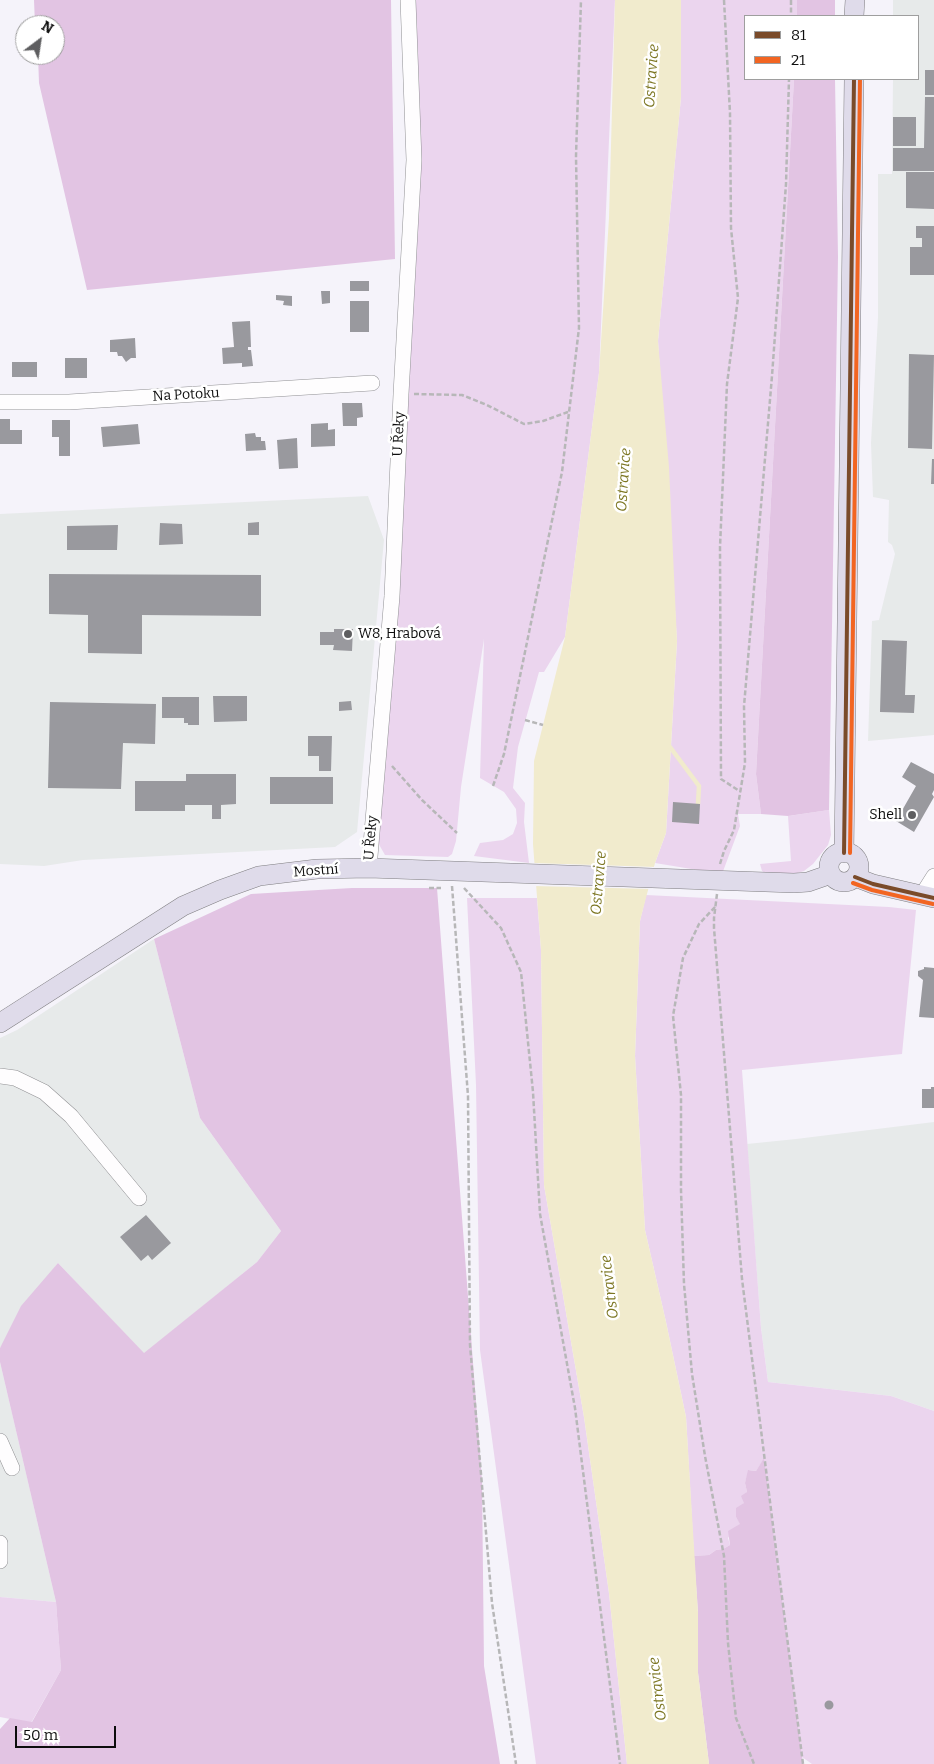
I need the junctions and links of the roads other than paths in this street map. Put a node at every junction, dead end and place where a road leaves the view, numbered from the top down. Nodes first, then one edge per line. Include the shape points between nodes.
1 (408, 0) edge
2 (855, 0) edge
3 (854, 15) edge
4 (854, 80) edge
5 (372, 383) dead end
6 (0, 402) edge
7 (844, 853) junction
8 (369, 868) junction
9 (831, 874) junction
10 (934, 876) edge
11 (855, 877) junction
12 (928, 896) edge
13 (0, 1023) edge
14 (0, 1076) edge
15 (139, 1198) dead end
16 (0, 1441) edge
17 (12, 1468) dead end
18 (0, 1543) edge
19 (0, 1561) edge

1 - 8 street, U Řeky via 414,160 392,596
2 - 3 main road
4 - 7 main road
5 - 6 street, Na Potoku via 69,402
7 - 9 main road via 832,859
7 - 11 main road via 852,855 858,862
8 - 9 main road, Mostní via 460,880 529,874 794,883
8 - 13 main road, Mostní via 317,869 260,876 220,890 183,906
9 - 11 main road via 843,882
10 - 12 street
11 - 12 main road
14 - 15 street via 15,1078 44,1092 71,1116
16 - 17 street
18 - 19 street

